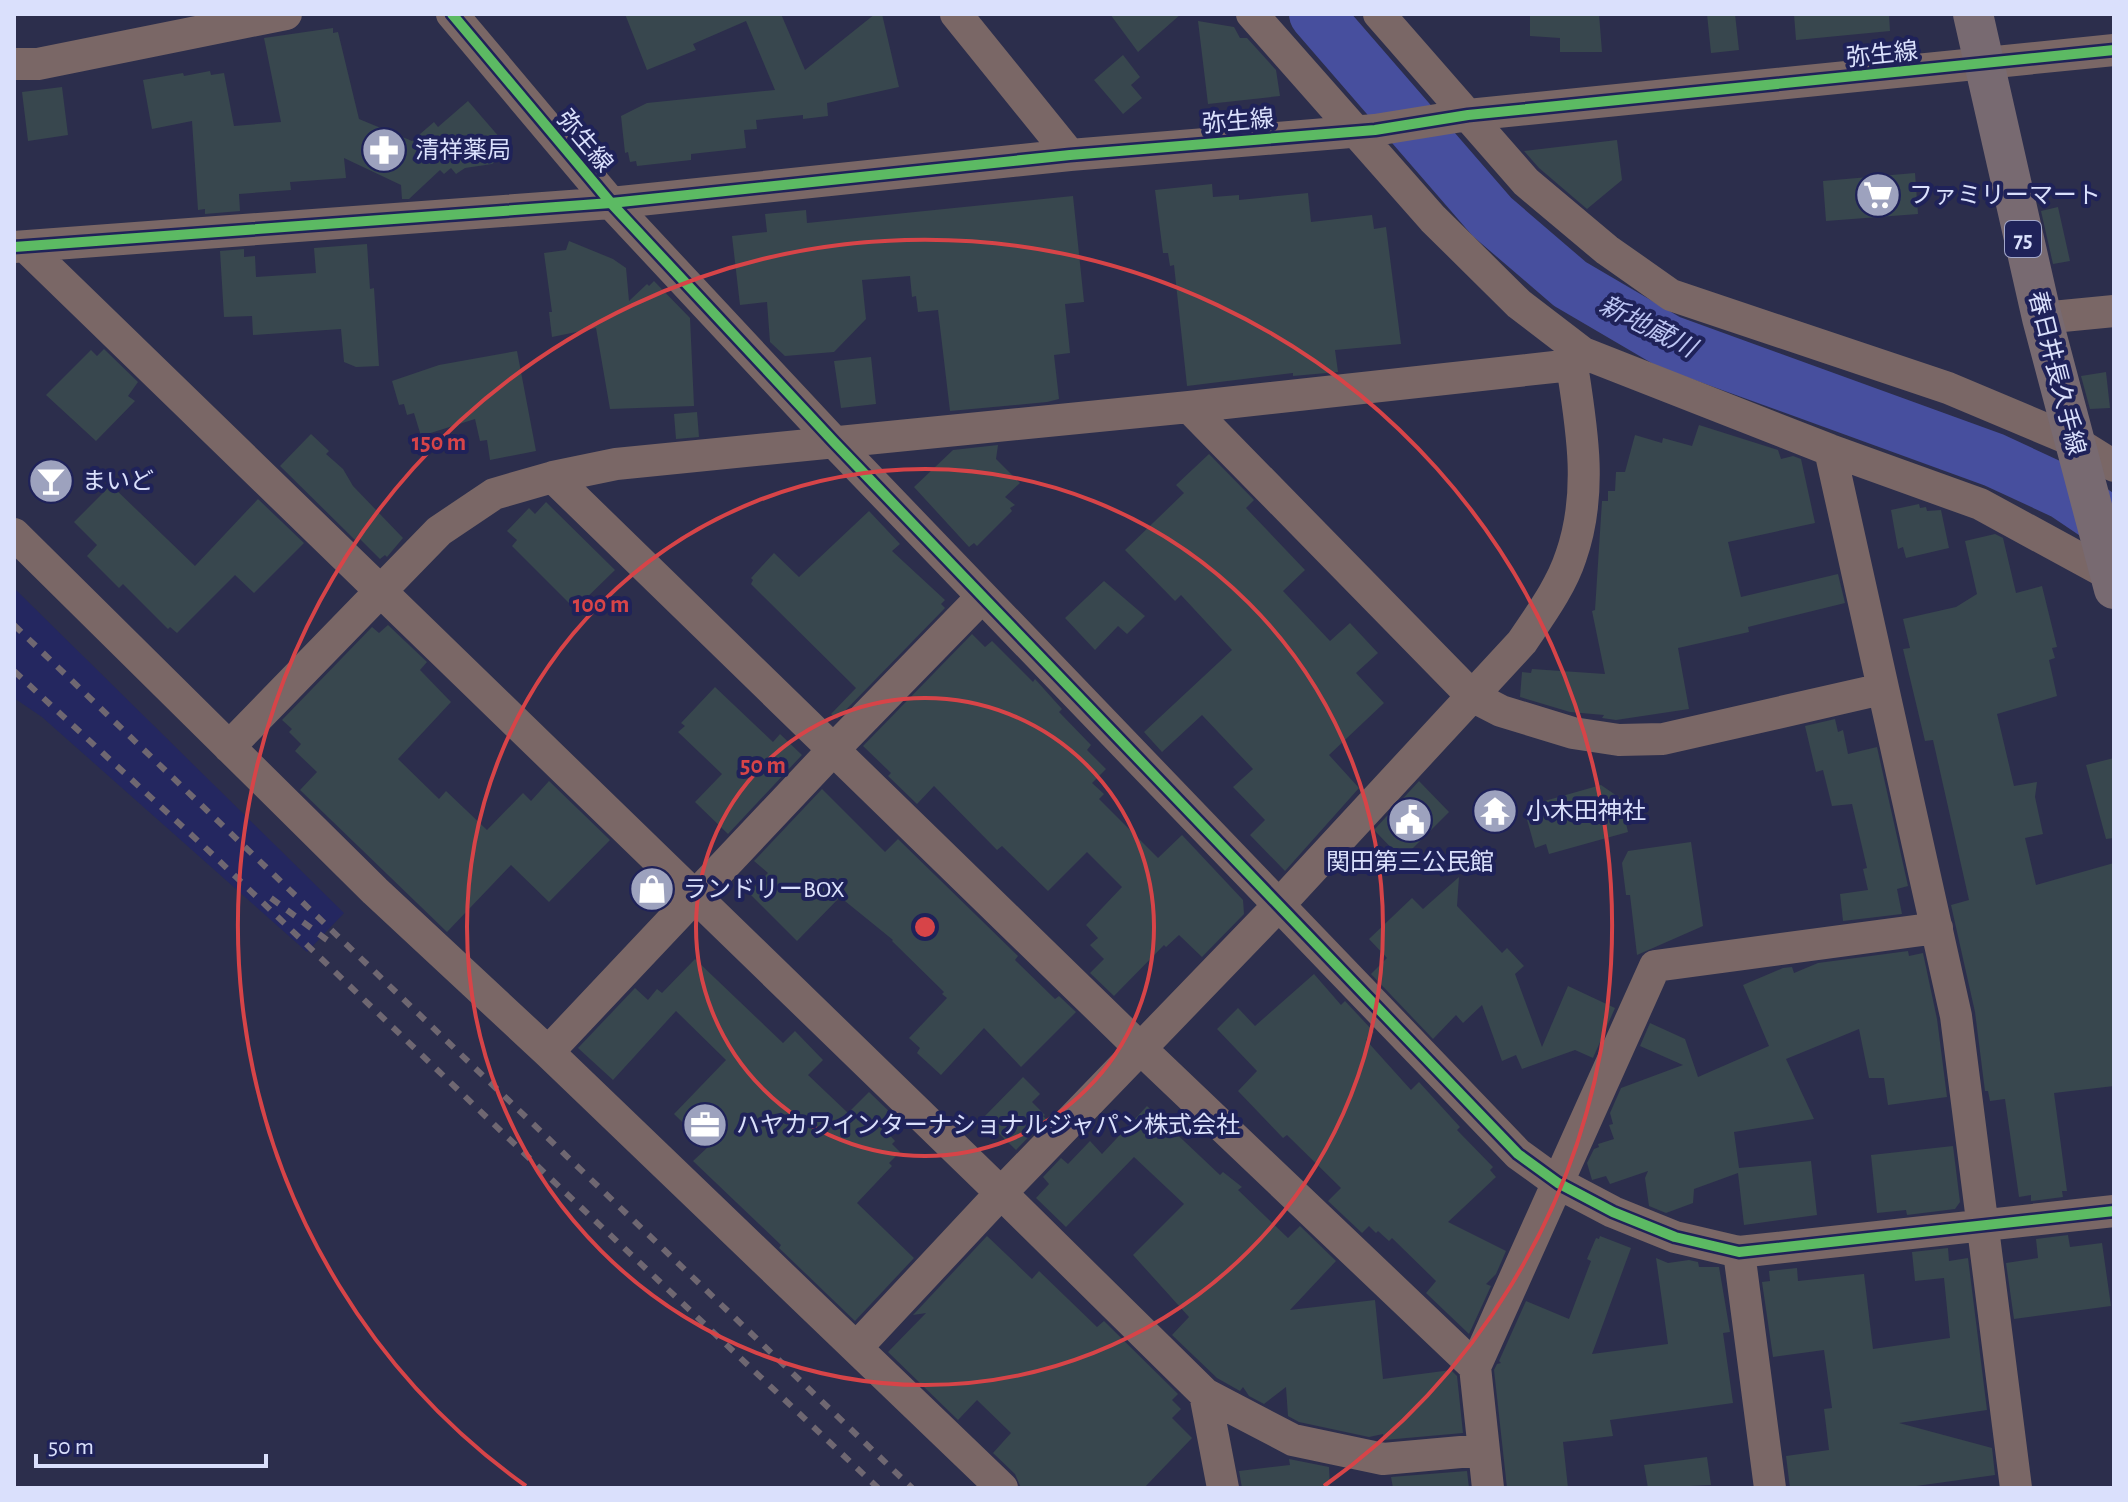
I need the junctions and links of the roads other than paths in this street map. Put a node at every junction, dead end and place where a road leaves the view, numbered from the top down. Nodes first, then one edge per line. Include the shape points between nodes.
1 (286, 14) edge
2 (452, 14) edge
3 (956, 14) edge
4 (1252, 14) edge
5 (1379, 14) edge
6 (1973, 14) edge
7 (2114, 50) edge
8 (14, 64) edge
9 (1982, 64) junction
10 (1461, 117) junction
11 (1364, 130) junction
12 (1070, 155) junction
13 (611, 203) junction
14 (20, 247) edge
15 (2114, 311) edge
16 (2042, 318) junction
17 (1577, 359) junction
18 (1189, 407) junction
19 (834, 442) junction
20 (1830, 450) junction
21 (2089, 457) edge
22 (553, 477) junction
23 (14, 534) edge
24 (2111, 574) edge
25 (381, 590) junction
26 (982, 597) junction
27 (1882, 689) junction
28 (1472, 696) junction
29 (229, 747) junction
30 (833, 750) junction
31 (696, 896) junction
32 (1278, 906) junction
33 (1937, 928) junction
34 (1141, 1049) junction
35 (548, 1052) junction
36 (1558, 1183) junction
37 (1001, 1193) junction
38 (2114, 1211) edge
39 (1983, 1226) junction
40 (1739, 1252) junction
41 (857, 1347) junction
42 (1475, 1367) junction
43 (1205, 1394) junction
44 (1483, 1450) junction
45 (1002, 1488) edge
46 (1223, 1488) edge
47 (1488, 1488) edge
48 (1770, 1488) edge
49 (2016, 1488) edge

1 - 8 street via 38,64
2 - 13 street, 弥生線
3 - 12 street
4 - 11 street
5 - 10 street
6 - 9 main road, 春日井長久手線 / 75
7 - 9 street, 弥生線
9 - 10 street, 弥生線
9 - 16 main road, 春日井長久手線 / 75
10 - 11 street, 弥生線
10 - 21 street via 1526,182 1671,295 1948,388
11 - 12 street, 弥生線
11 - 17 street via 1433,219
12 - 13 street, 弥生線
13 - 14 street
13 - 19 street
14 - 25 street
15 - 16 street
16 - 21 main road, 春日井長久手線 / 75
17 - 18 street
17 - 20 street
17 - 28 street via 1584,500 1571,556 1522,642
18 - 19 street
18 - 28 street
19 - 22 street via 616,464
19 - 26 street
20 - 24 street via 1980,504
20 - 27 street
21 - 24 main road, 春日井長久手線 / 75
22 - 25 street via 494,494 439,531
22 - 30 street
23 - 29 street
25 - 29 street
25 - 31 street
26 - 30 street
26 - 32 street
27 - 28 street via 1663,739 1634,740 1573,733 1501,711
27 - 33 street
28 - 32 street
29 - 35 street
30 - 31 street
30 - 34 street
31 - 35 street
31 - 37 street
32 - 34 street
32 - 36 street via 1518,1154
33 - 36 street via 1655,966
33 - 39 street via 1956,1016
34 - 37 street
34 - 42 street
35 - 41 street
36 - 40 street via 1675,1237
36 - 42 street
37 - 41 street
37 - 43 street
38 - 39 street
39 - 40 street
39 - 49 street
40 - 48 street
41 - 45 street
42 - 44 street
43 - 44 street via 1293,1440 1368,1456
43 - 46 street
44 - 47 street

